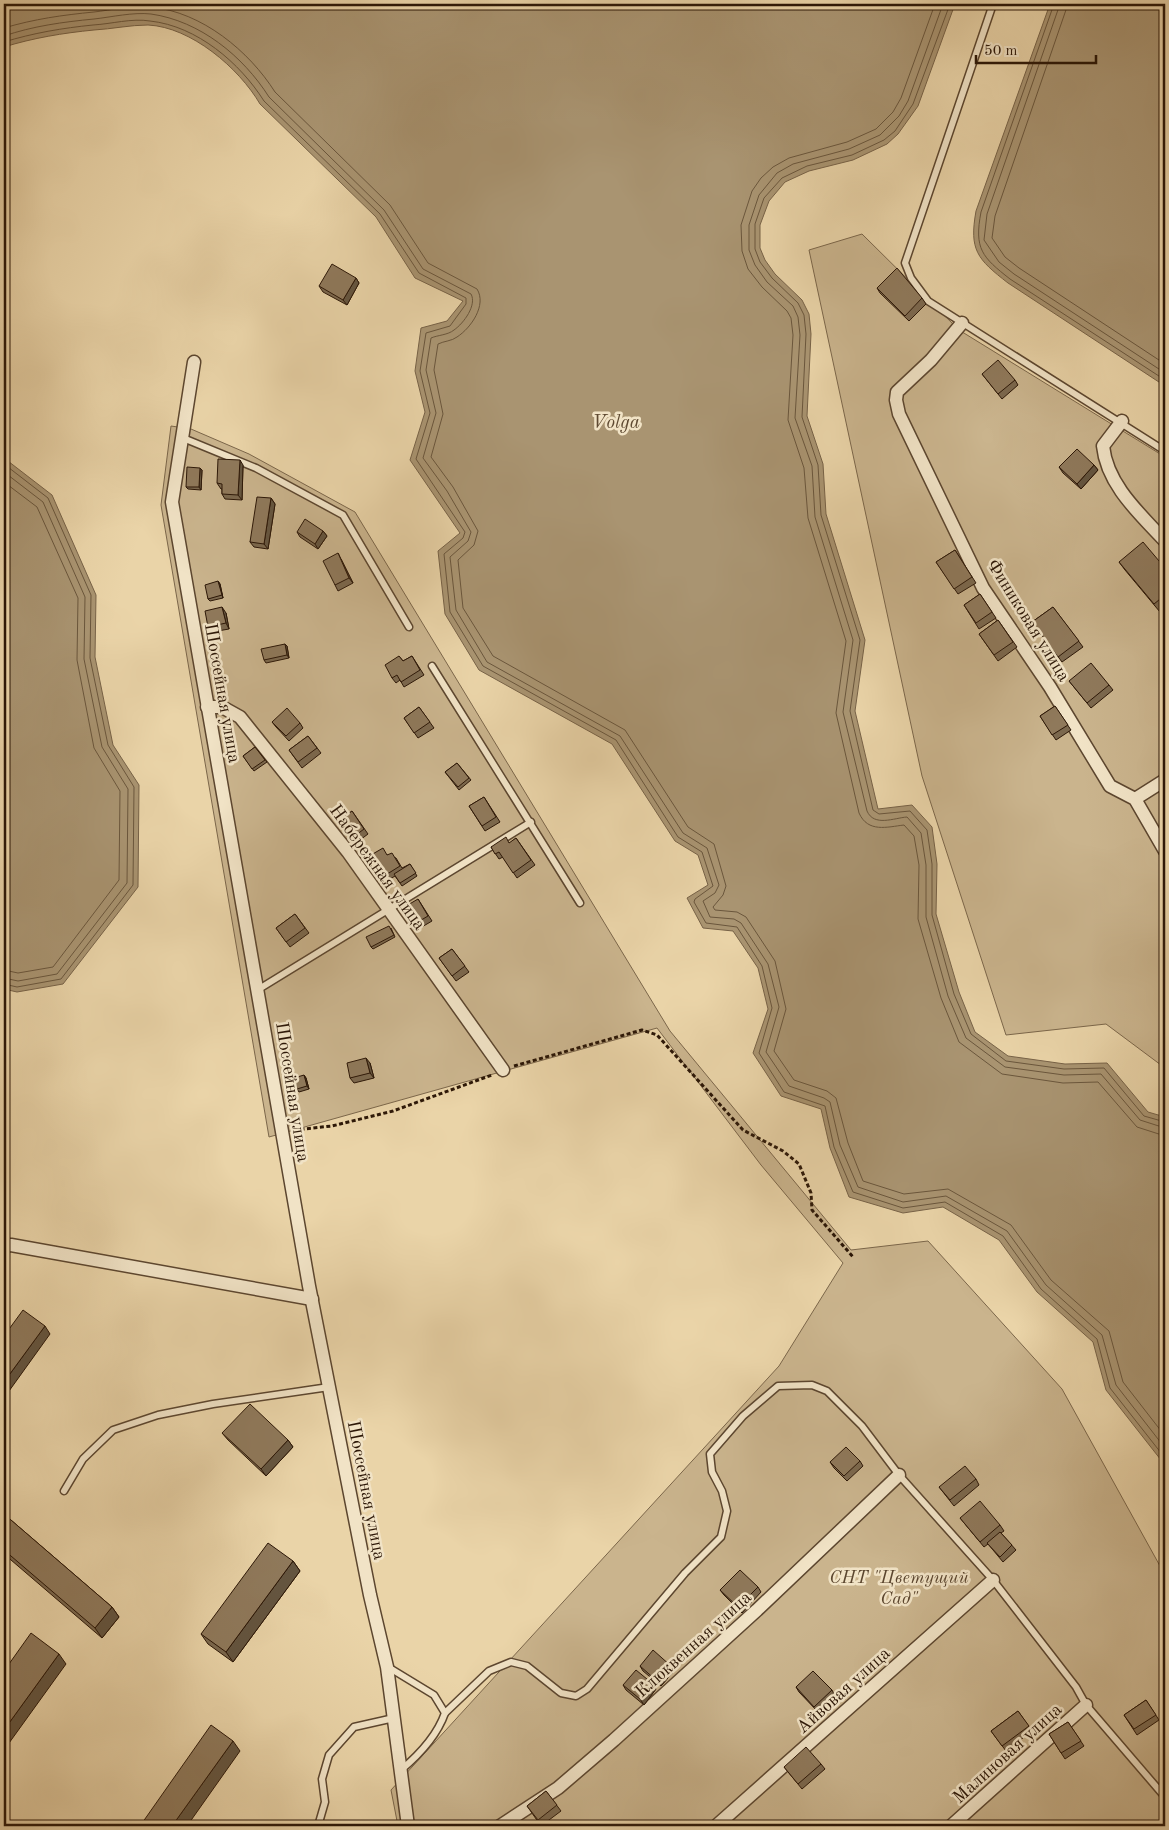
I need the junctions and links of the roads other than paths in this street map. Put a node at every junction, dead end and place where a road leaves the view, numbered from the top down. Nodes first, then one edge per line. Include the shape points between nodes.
1 (993, 4) edge
2 (962, 323) junction
3 (194, 362) dead end
4 (1122, 421) junction
5 (182, 438) junction
6 (1165, 450) edge
7 (1165, 541) edge
8 (409, 627) dead end
9 (432, 666) dead end
10 (207, 707) junction
11 (1165, 780) edge
12 (1135, 799) junction
13 (530, 822) junction
14 (1165, 851) edge
15 (580, 903) dead end
16 (389, 910) junction
17 (259, 989) junction
18 (503, 1070) road end
19 (4, 1246) edge
20 (312, 1299) junction
21 (329, 1388) junction
22 (899, 1475) junction
23 (64, 1491) dead end
24 (993, 1580) junction
25 (388, 1667) junction
26 (1086, 1705) junction
27 (445, 1713) junction
28 (394, 1718) junction
29 (401, 1770) junction
30 (1165, 1797) edge
31 (318, 1826) edge
32 (408, 1826) edge
33 (500, 1826) edge
34 (716, 1826) edge
35 (951, 1826) edge

1 - 2 lane via 905,263 911,278 928,301
2 - 4 lane
2 - 12 street, Финиковая улица via 931,360 897,392 899,414 983,588 1050,687 1110,786
3 - 5 street, Шоссейная улица
4 - 6 lane
4 - 7 street via 1103,446 1104,459 1115,484
5 - 8 lane via 256,468 343,515
5 - 10 street, Шоссейная улица via 172,502
9 - 13 lane
10 - 16 street, Набережная улица via 222,707 240,717 348,852
10 - 17 street, Шоссейная улица
11 - 12 street
12 - 14 street
13 - 15 lane
13 - 16 lane
16 - 17 lane
16 - 18 street, Набережная улица
17 - 20 street, Шоссейная улица
19 - 20 street
20 - 21 street, Шоссейная улица
21 - 23 lane via 213,1404 158,1415 113,1430 83,1459
21 - 25 street, Шоссейная улица via 370,1595
22 - 24 lane
22 - 27 lane via 862,1426 827,1391 812,1385 778,1386 743,1416 710,1454 712,1472 722,1491 727,1512 721,1537 684,1572 587,1689 576,1696 561,1693 528,1666 511,1662 489,1671
22 - 33 street, Клюквенная улица via 614,1740 558,1788
24 - 26 lane via 1076,1687
24 - 34 street, Айвовая улица
25 - 27 lane via 434,1695
25 - 28 street, Шоссейная улица
26 - 30 lane
26 - 35 street, Малиновая улица
27 - 29 lane via 439,1730
28 - 29 street, Шоссейная улица
28 - 31 lane via 354,1728 329,1754 322,1779 325,1802
29 - 32 street, Шоссейная улица

